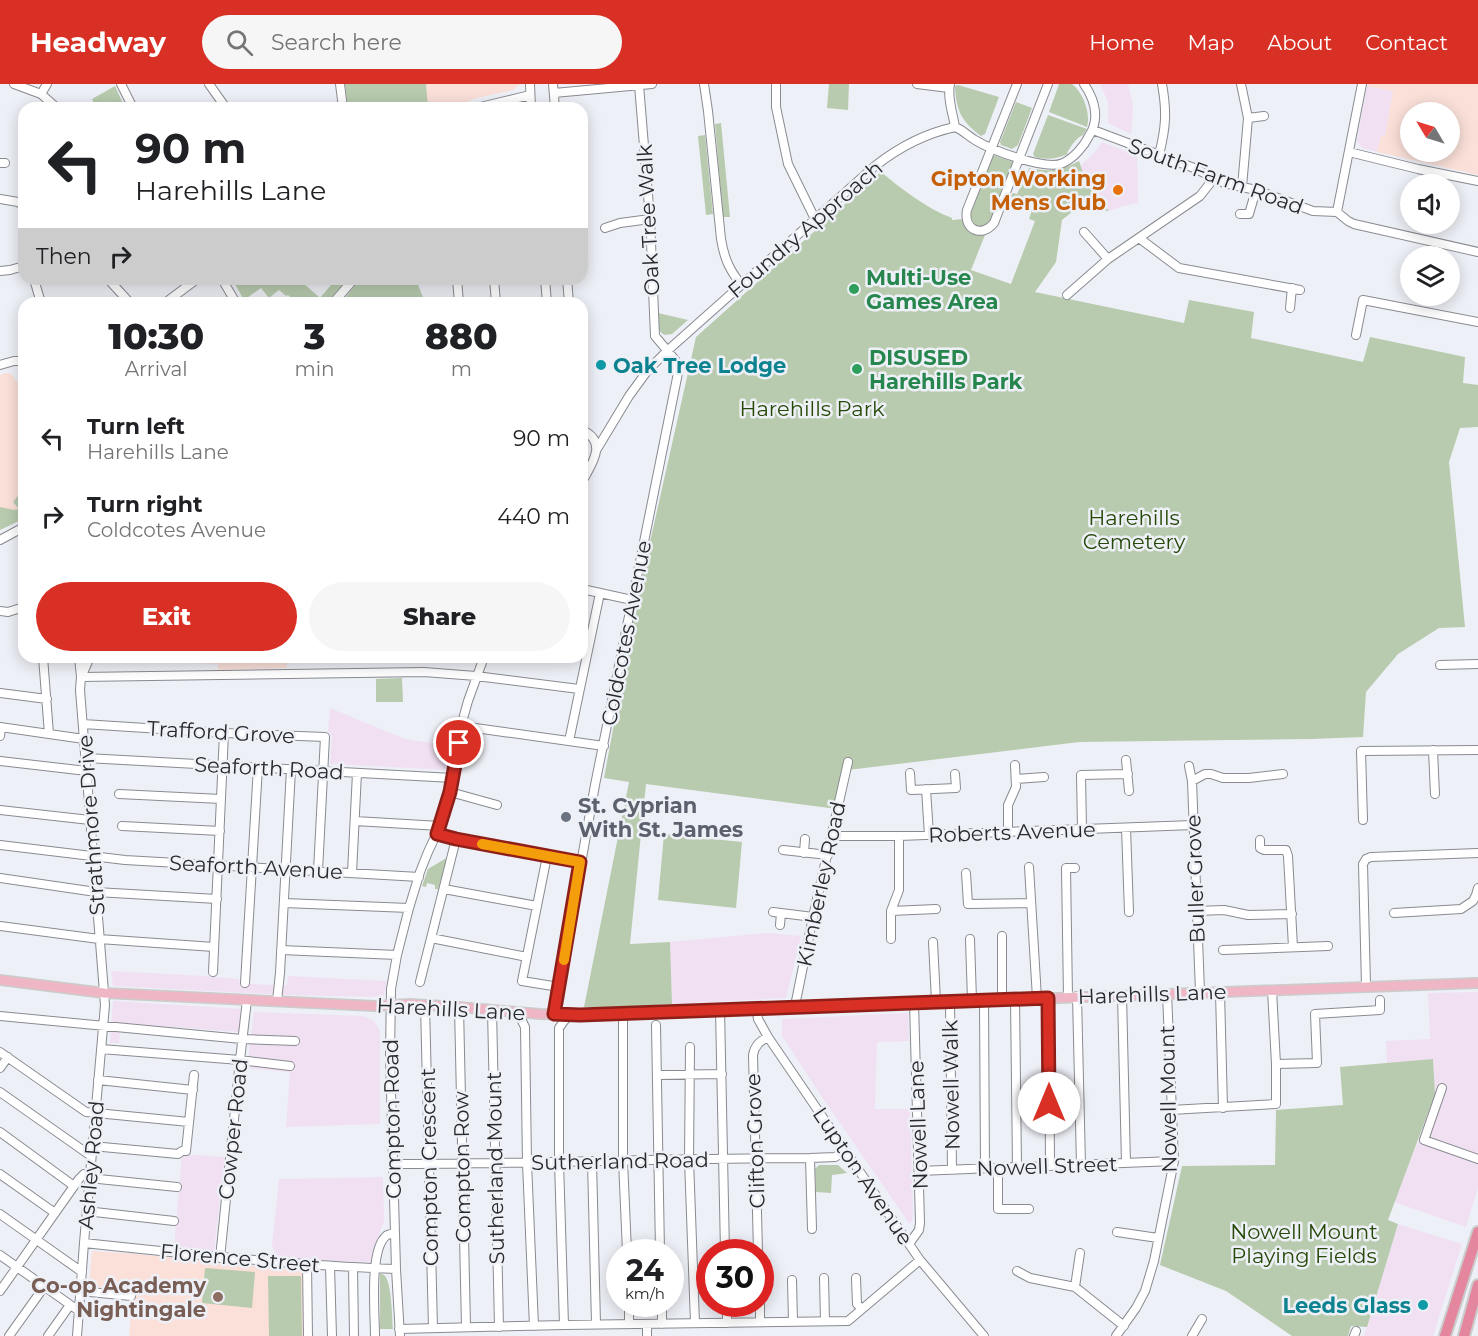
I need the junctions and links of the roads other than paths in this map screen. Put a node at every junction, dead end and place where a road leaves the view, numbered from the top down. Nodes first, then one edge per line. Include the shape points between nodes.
1 (14, 84) edge
2 (47, 84) edge
3 (121, 84) edge
4 (209, 84) edge
5 (340, 84) edge
6 (530, 84) edge
7 (553, 84) edge
8 (652, 84) edge
9 (704, 84) edge
10 (776, 84) edge
11 (917, 84) edge
12 (1017, 84) edge
13 (1048, 84) edge
14 (1084, 84) edge
15 (1162, 84) edge
16 (1241, 84) edge
17 (1362, 84) edge
18 (639, 85) edge
19 (949, 86) edge
20 (554, 93) junction
21 (41, 94) junction
22 (530, 94) junction
23 (50, 102) edge
24 (130, 102) edge
25 (222, 102) edge
26 (342, 102) edge
27 (499, 102) edge
28 (531, 102) edge
29 (555, 102) edge
30 (1264, 116) dead end
31 (1248, 118) junction
32 (956, 128) junction
33 (1093, 130) junction
34 (992, 148) junction
35 (1349, 152) junction
36 (1159, 154) junction
37 (1019, 158) junction
38 (1214, 178) junction
39 (1478, 181) edge
40 (1242, 187) junction
41 (1256, 190) junction
42 (0, 199) edge
43 (18, 202) edge
44 (1338, 212) junction
45 (1240, 214) dead end
46 (650, 219) junction
47 (815, 219) junction
48 (605, 228) dead end
49 (1084, 232) dead end
50 (1139, 238) junction
51 (1478, 252) edge
52 (1108, 259) junction
53 (18, 268) edge
54 (0, 271) edge
55 (741, 284) junction
56 (114, 285) edge
57 (189, 285) edge
58 (349, 285) edge
59 (1067, 296) dead end
60 (124, 297) edge
61 (173, 297) edge
62 (338, 297) edge
63 (1290, 308) dead end
64 (1478, 322) edge
65 (1356, 335) dead end
66 (667, 351) junction
67 (18, 362) edge
68 (0, 365) edge
69 (609, 428) junction
70 (588, 432) edge
71 (588, 433) edge
72 (597, 449) junction
73 (590, 466) joint
74 (588, 470) edge
75 (18, 530) edge
76 (0, 540) edge
77 (588, 590) edge
78 (600, 593) junction
79 (632, 600) junction
80 (18, 609) edge
81 (0, 611) edge
82 (588, 648) edge
83 (44, 663) edge
84 (80, 663) edge
85 (87, 663) edge
86 (481, 663) edge
87 (585, 663) edge
88 (1478, 664) edge
89 (1440, 665) dead end
90 (476, 676) junction
91 (81, 677) junction
92 (579, 689) junction
93 (0, 693) edge
94 (47, 699) junction
95 (83, 724) junction
96 (462, 726) junction
97 (0, 730) edge
98 (224, 733) junction
99 (49, 734) junction
100 (84, 739) junction
101 (569, 741) junction
102 (604, 746) junction
103 (1433, 750) junction
104 (1478, 750) edge
105 (86, 758) junction
106 (1126, 760) dead end
107 (0, 761) edge
108 (848, 762) dead end
109 (222, 765) junction
110 (1015, 765) dead end
111 (1189, 766) dead end
112 (258, 767) junction
113 (291, 769) junction
114 (87, 771) junction
115 (323, 771) junction
116 (357, 773) junction
117 (910, 773) dead end
118 (955, 774) dead end
119 (1128, 774) junction
120 (1282, 774) dead end
121 (1044, 777) dead end
122 (453, 778) junction
123 (1016, 779) junction
124 (1192, 781) junction
125 (926, 789) junction
126 (1129, 791) dead end
127 (450, 792) junction
128 (119, 794) dead end
129 (1435, 794) dead end
130 (221, 799) junction
131 (497, 805) dead end
132 (0, 810) edge
133 (90, 820) junction
134 (1363, 820) dead end
135 (355, 821) junction
136 (1193, 825) junction
137 (122, 826) dead end
138 (1126, 828) junction
139 (438, 830) junction
140 (1082, 830) junction
141 (220, 831) junction
142 (1008, 831) junction
143 (928, 835) junction
144 (832, 836) junction
145 (899, 836) junction
146 (456, 839) junction
147 (805, 839) dead end
148 (1260, 840) dead end
149 (1289, 842) dead end
150 (0, 845) edge
151 (783, 850) dead end
152 (1287, 852) junction
153 (804, 853) junction
154 (1478, 853) edge
155 (828, 855) junction
156 (547, 856) junction
157 (93, 857) junction
158 (580, 862) junction
159 (218, 865) junction
160 (252, 867) junction
161 (1029, 867) dead end
162 (1075, 868) dead end
163 (286, 869) junction
164 (318, 871) junction
165 (352, 873) junction
166 (966, 873) dead end
167 (419, 877) junction
168 (0, 878) edge
169 (1478, 888) edge
170 (444, 889) junction
171 (96, 892) junction
172 (217, 899) junction
173 (284, 903) junction
174 (1031, 903) junction
175 (537, 906) junction
176 (409, 908) junction
177 (936, 909) dead end
178 (891, 911) junction
179 (1197, 911) junction
180 (1129, 912) dead end
181 (1394, 913) dead end
182 (1292, 914) junction
183 (813, 916) junction
184 (780, 925) dead end
185 (0, 926) edge
186 (1002, 936) dead end
187 (431, 938) junction
188 (99, 939) junction
189 (891, 939) dead end
190 (970, 939) dead end
191 (933, 942) dead end
192 (1328, 946) dead end
193 (214, 947) junction
194 (1293, 947) junction
195 (281, 950) junction
196 (1223, 950) dead end
197 (398, 955) junction
198 (527, 957) junction
199 (213, 972) dead end
200 (0, 980) edge
201 (420, 982) dead end
202 (1478, 982) edge
203 (245, 983) dead end
204 (1366, 986) junction
205 (559, 987) junction
206 (1272, 990) junction
207 (1200, 992) junction
208 (1220, 992) junction
209 (104, 993) junction
210 (1167, 993) junction
211 (1122, 995) junction
212 (1073, 997) junction
213 (1037, 998) junction
214 (1048, 998) junction
215 (1002, 999) junction
216 (1015, 999) junction
217 (247, 1000) junction
218 (972, 1000) junction
219 (984, 1000) junction
220 (1380, 1000) dead end
221 (277, 1001) junction
222 (936, 1001) junction
223 (950, 1001) junction
224 (914, 1002) junction
225 (390, 1005) junction
226 (425, 1005) junction
227 (795, 1006) junction
228 (459, 1007) junction
229 (756, 1008) junction
230 (720, 1009) junction
231 (492, 1010) junction
232 (522, 1012) junction
233 (623, 1013) junction
234 (554, 1014) junction
235 (570, 1015) junction
236 (0, 1016) edge
237 (656, 1025) dead end
238 (103, 1026) junction
239 (768, 1037) junction
240 (242, 1039) junction
241 (295, 1041) dead end
242 (690, 1047) dead end
243 (101, 1049) junction
244 (0, 1052) edge
245 (8, 1057) junction
246 (240, 1060) junction
247 (1276, 1064) junction
248 (290, 1066) dead end
249 (0, 1068) edge
250 (690, 1074) junction
251 (722, 1074) junction
252 (194, 1075) dead end
253 (657, 1075) junction
254 (98, 1080) junction
255 (1442, 1088) dead end
256 (193, 1090) junction
257 (0, 1092) edge
258 (1223, 1108) junction
259 (1171, 1110) junction
260 (95, 1114) junction
261 (189, 1122) junction
262 (0, 1132) edge
263 (92, 1146) junction
264 (845, 1151) junction
265 (91, 1156) junction
266 (755, 1158) junction
267 (810, 1158) junction
268 (723, 1159) junction
269 (623, 1160) junction
270 (657, 1160) junction
271 (689, 1160) junction
272 (1478, 1160) edge
273 (592, 1161) junction
274 (1174, 1161) junction
275 (462, 1162) junction
276 (559, 1162) junction
277 (429, 1163) junction
278 (494, 1163) junction
279 (527, 1163) junction
280 (1126, 1163) junction
281 (393, 1164) junction
282 (1082, 1165) junction
283 (1050, 1166) junction
284 (1017, 1167) junction
285 (984, 1168) junction
286 (998, 1168) junction
287 (952, 1170) junction
288 (920, 1171) junction
289 (0, 1174) edge
290 (90, 1176) junction
291 (74, 1186) junction
292 (177, 1187) dead end
293 (1029, 1209) dead end
294 (87, 1212) junction
295 (55, 1213) junction
296 (0, 1214) edge
297 (174, 1221) dead end
298 (812, 1229) dead end
299 (1117, 1232) dead end
300 (1478, 1232) edge
301 (395, 1233) junction
302 (1158, 1238) junction
303 (626, 1239) edge
304 (660, 1239) edge
305 (725, 1239) edge
306 (758, 1239) edge
307 (37, 1240) junction
308 (84, 1243) junction
309 (909, 1244) junction
310 (1080, 1253) dead end
311 (0, 1255) edge
312 (220, 1258) junction
313 (920, 1260) junction
314 (307, 1264) junction
315 (330, 1266) junction
316 (17, 1267) junction
317 (353, 1267) junction
318 (375, 1268) junction
319 (396, 1269) junction
320 (1017, 1271) dead end
321 (82, 1272) junction
322 (824, 1278) dead end
323 (856, 1278) dead end
324 (792, 1280) dead end
325 (1478, 1285) edge
326 (44, 1287) junction
327 (1075, 1287) junction
328 (0, 1291) edge
329 (80, 1291) junction
330 (131, 1296) dead end
331 (70, 1305) junction
332 (862, 1309) junction
333 (79, 1311) junction
334 (629, 1317) edge
335 (662, 1317) edge
336 (727, 1317) edge
337 (760, 1317) edge
338 (1202, 1319) dead end
339 (825, 1321) junction
340 (760, 1322) junction
341 (793, 1322) junction
342 (694, 1323) junction
343 (727, 1323) junction
344 (596, 1324) junction
345 (629, 1324) junction
346 (647, 1324) junction
347 (662, 1324) junction
348 (564, 1325) junction
349 (534, 1326) junction
350 (1124, 1326) junction
351 (466, 1327) junction
352 (484, 1327) junction
353 (499, 1327) junction
354 (433, 1328) junction
355 (399, 1333) edge
356 (9, 1336) edge
357 (48, 1336) edge
358 (77, 1336) edge
359 (308, 1336) edge
360 (332, 1336) edge
361 (354, 1336) edge
362 (375, 1336) edge
363 (484, 1336) edge
364 (647, 1336) edge
365 (984, 1336) edge
366 (1116, 1336) edge
367 (1192, 1336) edge
368 (1445, 1336) edge
369 (1464, 1336) edge

1 - 21 street
2 - 21 street
3 - 24 street
4 - 25 street
5 - 26 street
6 - 22 street
7 - 20 street
8 - 18 street
9 - 55 street via 721,239 729,267
10 - 47 street via 776,107 788,164
11 - 19 street
12 - 34 street
13 - 37 street
14 - 33 street via 1094,103
15 - 36 street via 1166,108
16 - 31 street
17 - 35 street
18 - 20 street
18 - 46 street, Oak Tree Walk
19 - 32 street
20 - 29 street
21 - 23 street
22 - 27 street
22 - 28 street
30 - 31 street
31 - 40 street
32 - 34 street
32 - 47 street, Foundry Approach via 936,133 886,158
33 - 36 street, South Farm Road
33 - 37 street via 1063,163 1047,165
34 - 37 street
34 - 37 street via 966,215 969,225 977,230 987,230 994,223
35 - 39 street
35 - 44 street
36 - 38 street, South Farm Road
38 - 40 street, South Farm Road
38 - 50 street via 1200,196
40 - 41 street, South Farm Road
41 - 44 street, South Farm Road via 1313,211
41 - 45 street via 1249,214
42 - 43 street
44 - 51 street, South Farm Road via 1354,224
46 - 48 street
46 - 66 street, Oak Tree Walk via 655,336
47 - 55 street, Foundry Approach
49 - 52 street
50 - 52 street
50 - 63 street via 1179,268 1296,289
52 - 59 street
53 - 54 street
55 - 66 street, Foundry Approach
56 - 60 street
57 - 61 street
58 - 62 street
64 - 65 street via 1363,300
66 - 69 street via 648,370
66 - 79 street, Coldcotes Avenue via 676,361 677,380
67 - 68 street
69 - 70 street
69 - 72 street
71 - 72 street
72 - 73 street
73 - 74 street
75 - 76 street
77 - 78 street
78 - 79 street
78 - 82 street
79 - 102 street, Coldcotes Avenue
80 - 81 street
83 - 94 street
84 - 91 street, Strathmore Drive
85 - 91 street
86 - 90 street
87 - 92 street
88 - 89 street
90 - 91 street via 424,672
90 - 92 street
90 - 96 street
91 - 95 street, Strathmore Drive
92 - 101 street
93 - 94 street
94 - 99 street
95 - 98 street, Trafford Grove
95 - 100 street, Strathmore Drive
96 - 101 street
96 - 122 street
97 - 99 street
98 - 109 street
98 - 115 street, Trafford Grove via 325,737
99 - 100 street
100 - 105 street, Strathmore Drive
101 - 102 street
102 - 158 street, Coldcotes Avenue
103 - 104 street
103 - 129 street
103 - 134 street via 1361,751
105 - 109 street, Seaforth Road
105 - 114 street, Strathmore Drive
106 - 119 street
107 - 114 street
108 - 144 street, Kimberley Road
109 - 112 street, Seaforth Road
109 - 130 street
110 - 123 street
111 - 124 street, Buller Grove
112 - 113 street, Seaforth Road
112 - 160 street
113 - 115 street, Seaforth Road
113 - 163 street
114 - 133 street, Strathmore Drive
115 - 116 street, Seaforth Road
115 - 164 street
116 - 122 street, Seaforth Road
116 - 135 street
117 - 125 street via 911,790
118 - 125 street via 956,788
119 - 126 street
119 - 140 street via 1081,775
120 - 124 street via 1249,778 1205,774
121 - 123 street
122 - 127 street
123 - 142 street via 1008,805
124 - 136 street, Buller Grove
125 - 143 street
127 - 131 street
127 - 139 street
128 - 130 street
130 - 141 street
132 - 133 street
133 - 157 street, Strathmore Drive
135 - 139 street
135 - 165 street
136 - 138 street, Roberts Avenue
136 - 179 street, Buller Grove
137 - 141 street
138 - 140 street, Roberts Avenue
138 - 180 street
139 - 146 street
139 - 167 street
140 - 142 street, Roberts Avenue
141 - 159 street
142 - 143 street, Roberts Avenue
143 - 145 street, Roberts Avenue
144 - 145 street, Roberts Avenue
144 - 155 street, Kimberley Road
145 - 178 street via 899,890
146 - 156 street
146 - 170 street
147 - 153 street
148 - 152 street via 1264,850
149 - 152 street
150 - 157 street, Seaforth Avenue
151 - 153 street
152 - 182 street
153 - 155 street
154 - 204 street via 1366,859
155 - 183 street, Kimberley Road
156 - 158 street
156 - 175 street
157 - 159 street, Seaforth Avenue
157 - 171 street, Strathmore Drive
158 - 205 street, Coldcotes Avenue
159 - 160 street, Seaforth Avenue
159 - 172 street
160 - 163 street, Seaforth Avenue
160 - 203 street
161 - 174 street
162 - 212 street via 1066,868
163 - 164 street, Seaforth Avenue
163 - 173 street
164 - 165 street, Seaforth Avenue
165 - 167 street, Seaforth Avenue
166 - 174 street via 968,904
167 - 176 street
168 - 171 street
169 - 181 street via 1473,901 1461,909
170 - 175 street
170 - 187 street
171 - 172 street
171 - 188 street, Strathmore Drive
172 - 193 street
173 - 176 street
173 - 195 street
174 - 213 street
175 - 198 street
176 - 197 street
177 - 178 street
178 - 189 street
179 - 182 street
179 - 207 street, Buller Grove
182 - 194 street
183 - 184 street via 777,913
183 - 227 street, Kimberley Road
185 - 188 street
186 - 215 street
187 - 198 street
187 - 201 street
188 - 193 street
188 - 209 street, Strathmore Drive
190 - 218 street
191 - 222 street
192 - 194 street
193 - 199 street
194 - 196 street
195 - 197 street
195 - 221 street
197 - 225 street
198 - 205 street via 522,981
200 - 209 main road, Harehills Lane
202 - 204 main road, Harehills Lane
204 - 206 main road, Harehills Lane
205 - 234 street, Coldcotes Avenue
206 - 208 main road, Harehills Lane
206 - 247 street
207 - 208 main road, Harehills Lane
207 - 210 main road, Harehills Lane
208 - 258 street
209 - 217 main road, Harehills Lane
209 - 238 street, Ashley Road
210 - 211 main road, Harehills Lane
210 - 259 street, Nowell Mount
211 - 212 main road, Harehills Lane
211 - 280 street
212 - 214 main road, Harehills Lane
212 - 282 street
213 - 214 main road, Harehills Lane
213 - 216 main road, Harehills Lane
214 - 283 street
215 - 216 main road, Harehills Lane
215 - 219 main road, Harehills Lane
216 - 284 street
217 - 221 main road, Harehills Lane
217 - 240 street, Cowper Road
218 - 219 main road, Harehills Lane
218 - 223 main road, Harehills Lane
219 - 285 street
220 - 247 street via 1380,1010 1315,1014 1317,1063
221 - 225 main road, Harehills Lane
222 - 223 main road, Harehills Lane
222 - 224 main road, Harehills Lane
223 - 287 street, Nowell Walk
224 - 227 main road, Harehills Lane
224 - 288 street, Nowell Lane
225 - 226 main road, Harehills Lane
225 - 281 street, Compton Road
226 - 228 main road, Harehills Lane
226 - 277 street, Compton Crescent
227 - 229 main road, Harehills Lane
228 - 231 main road, Harehills Lane
228 - 275 street, Compton Row
229 - 230 main road, Harehills Lane
229 - 239 street, Lupton Avenue
230 - 233 main road, Harehills Lane
230 - 251 street
231 - 232 main road, Harehills Lane
231 - 278 street, Sutherland Mount
232 - 234 main road, Harehills Lane
232 - 279 street
233 - 235 main road, Harehills Lane
233 - 269 street
234 - 235 main road, Harehills Lane
235 - 276 street via 559,1028
236 - 238 street
237 - 253 street
238 - 240 street
238 - 243 street, Ashley Road
239 - 264 street, Lupton Avenue
239 - 266 street, Clifton Grove via 755,1047 753,1055
240 - 241 street
240 - 246 street, Cowper Road
242 - 250 street
243 - 246 street
243 - 254 street, Ashley Road
244 - 245 street
245 - 249 street
245 - 260 street via 86,1112
246 - 248 street
246 - 312 street, Cowper Road
247 - 258 street via 1276,1104
250 - 251 street
250 - 253 street
250 - 271 street
251 - 268 street
252 - 256 street
253 - 270 street
254 - 256 street
254 - 260 street, Ashley Road
255 - 272 street via 1424,1140
256 - 261 street
257 - 265 street
258 - 259 street
259 - 274 street, Nowell Mount
260 - 261 street
260 - 263 street, Ashley Road
261 - 263 street via 186,1151 178,1154
262 - 291 street
263 - 265 street, Ashley Road
264 - 267 street, Sutherland Road via 835,1157
264 - 309 street, Lupton Avenue
265 - 290 street, Ashley Road
266 - 267 street, Sutherland Road
266 - 268 street, Sutherland Road
266 - 306 street, Clifton Grove
267 - 298 street
268 - 271 street, Sutherland Road
268 - 305 street
269 - 270 street, Sutherland Road
269 - 273 street, Sutherland Road
269 - 303 street
270 - 271 street, Sutherland Road
270 - 304 street
271 - 342 street
273 - 276 street, Sutherland Road
273 - 344 street
274 - 280 street, Nowell Street
274 - 302 street, Nowell Mount
275 - 277 street, Sutherland Road
275 - 278 street, Sutherland Road
275 - 351 street, Compton Row
276 - 279 street, Sutherland Road
276 - 348 street
277 - 281 street, Sutherland Road
277 - 354 street, Compton Crescent
278 - 279 street, Sutherland Road
278 - 353 street, Sutherland Mount
279 - 349 street
280 - 282 street, Nowell Street
281 - 301 street, Compton Road
282 - 283 street, Nowell Street
283 - 284 street, Nowell Street
284 - 286 street, Nowell Street
285 - 286 street, Nowell Street
285 - 287 street, Nowell Street
286 - 293 street via 998,1209
287 - 288 street, Nowell Street
288 - 309 street, Nowell Lane via 921,1223
289 - 295 street
290 - 291 street via 82,1176
290 - 292 street
290 - 294 street, Ashley Road
291 - 295 street
294 - 297 street
294 - 308 street, Ashley Road
295 - 307 street
296 - 307 street
299 - 302 street
300 - 368 highway
301 - 318 street via 381,1242
301 - 319 street, Compton Road
302 - 350 street, Nowell Mount via 1145,1291
307 - 316 street
307 - 321 street
308 - 312 street, Florence Street
308 - 321 street, Ashley Road
309 - 313 street, Lupton Avenue
310 - 327 street
311 - 316 street
312 - 314 street, Florence Street
313 - 332 street
313 - 365 street, Lupton Avenue
314 - 315 street, Florence Street
314 - 359 street
315 - 317 street, Florence Street
315 - 360 street
316 - 326 street
316 - 328 street
317 - 318 street, Florence Street
317 - 361 street
318 - 319 street, Florence Street
318 - 362 street
319 - 355 street, Compton Road
320 - 327 street via 1030,1278
321 - 329 street, Ashley Road
322 - 339 street
323 - 332 street via 857,1304
324 - 341 street
325 - 369 highway
326 - 331 street
326 - 356 street
327 - 350 street
329 - 330 street
329 - 333 street, Ashley Road
331 - 333 street
331 - 357 street
332 - 339 street via 849,1321
333 - 358 street, Ashley Road
334 - 345 street
335 - 347 street
336 - 343 street
337 - 340 street
338 - 367 street
339 - 341 street
340 - 341 street
340 - 343 street
342 - 343 street
342 - 347 street
344 - 345 street
344 - 348 street
345 - 346 street
346 - 347 street
346 - 364 street
348 - 349 street
349 - 353 street
350 - 366 street, Nowell Mount
351 - 352 street
351 - 354 street
352 - 353 street
352 - 363 street
354 - 355 street

